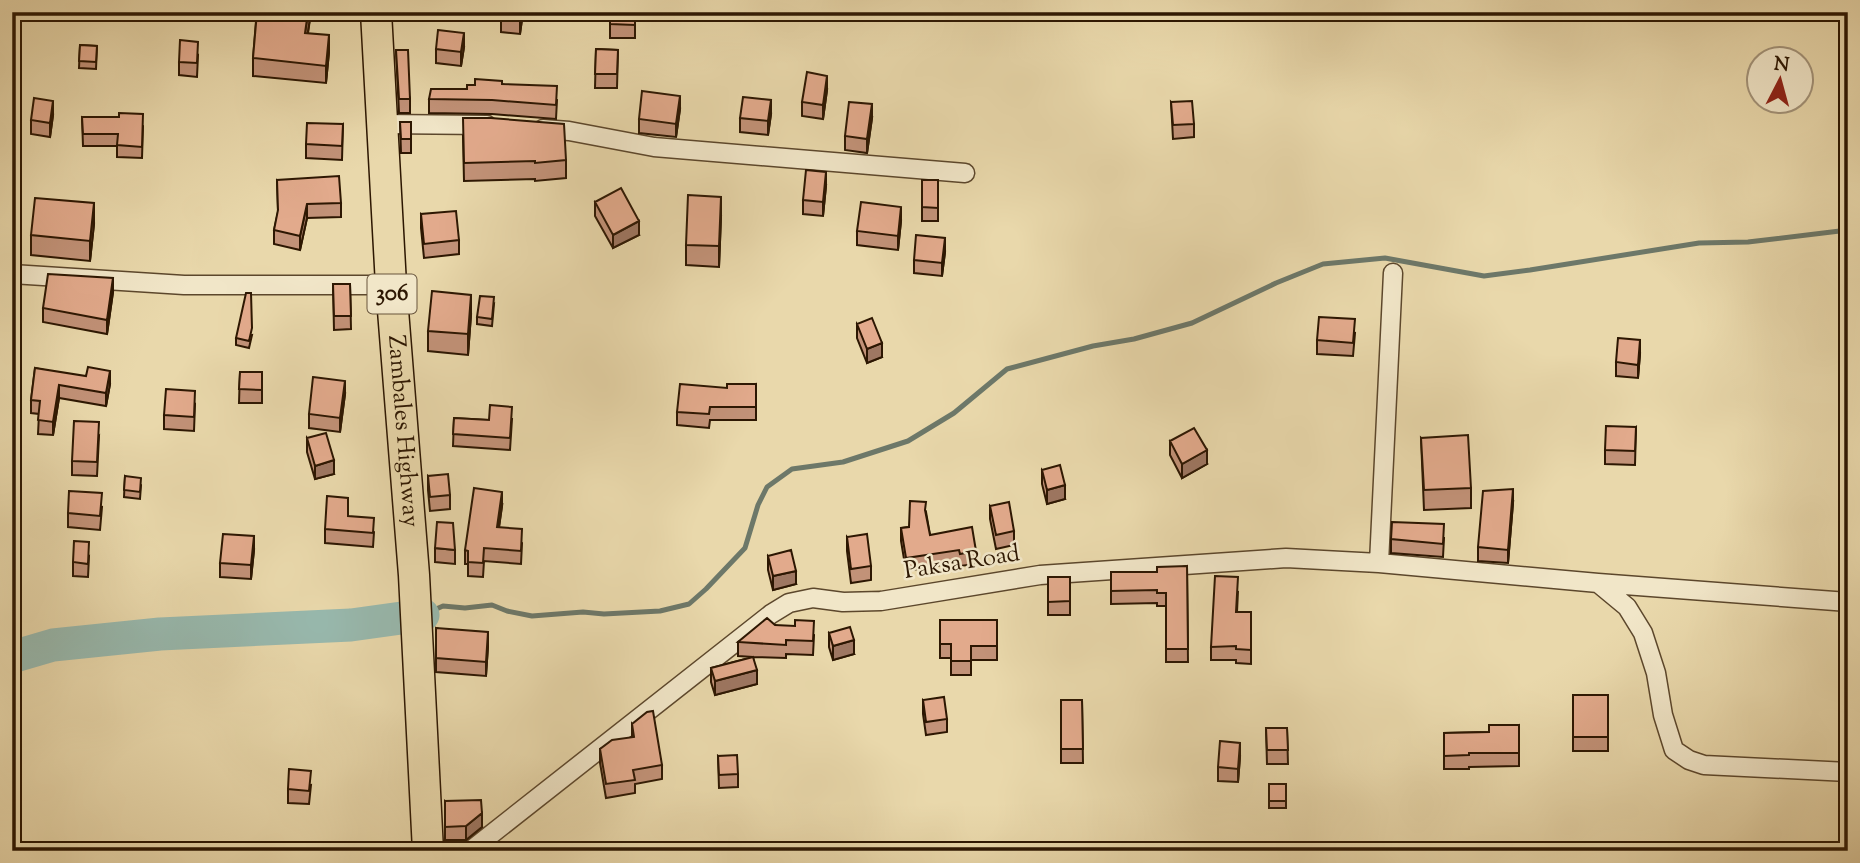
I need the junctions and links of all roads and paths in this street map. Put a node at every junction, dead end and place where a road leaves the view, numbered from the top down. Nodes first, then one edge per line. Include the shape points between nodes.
1 (376, 12) edge
2 (382, 124) junction
3 (504, 126) edge
4 (530, 128) edge
5 (965, 173) dead end
6 (1393, 273) dead end
7 (12, 274) edge
8 (391, 285) junction
9 (1379, 564) junction
10 (1598, 583) junction
11 (1848, 603) edge
12 (1848, 772) edge
13 (428, 851) edge
14 (470, 851) edge

1 - 2 main road, Zambales Highway / 306
2 - 3 street
2 - 8 main road, Zambales Highway / 306
4 - 5 street via 654,147
6 - 9 street
7 - 8 street via 184,285
8 - 13 main road, Zambales Highway / 306 via 414,575
9 - 10 street, Paksa Road
9 - 14 street, Paksa Road via 1286,558 1040,575 881,601 813,598 789,603
10 - 11 street, Paksa Road
10 - 12 street via 1627,607 1643,633 1674,750 1704,765

